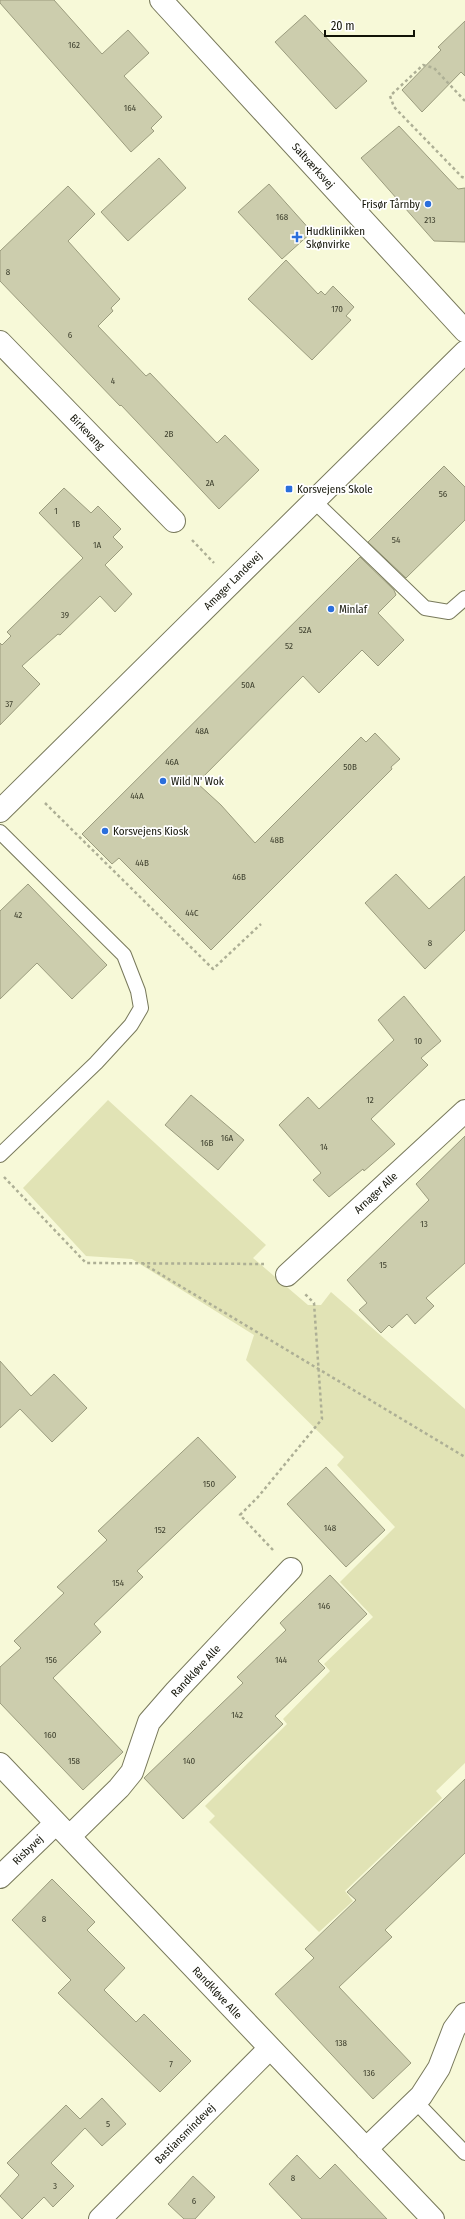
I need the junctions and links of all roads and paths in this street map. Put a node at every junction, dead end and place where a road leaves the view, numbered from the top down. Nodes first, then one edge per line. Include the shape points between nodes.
1 (161, 0) edge
2 (465, 101) edge
3 (465, 178) edge
4 (465, 331) edge
5 (0, 342) edge
6 (465, 352) edge
7 (314, 501) junction
8 (174, 521) joint
9 (232, 582) junction
10 (465, 598) edge
11 (26, 784) junction
12 (0, 811) edge
13 (0, 832) edge
14 (261, 924) dead end
15 (465, 1111) edge
16 (0, 1155) edge
17 (0, 1172) edge
18 (142, 1263) junction
19 (287, 1275) junction
20 (319, 1370) junction
21 (465, 1457) edge
22 (291, 1569) joint
23 (0, 1764) edge
24 (63, 1829) junction
25 (0, 1877) edge
26 (465, 2014) edge
27 (270, 2048) junction
28 (415, 2101) junction
29 (366, 2149) junction
30 (465, 2153) edge
31 (100, 2219) edge
32 (433, 2219) edge

1 - 4 street, Saltværksvej
2 - 3 path via 434,68 423,65 390,96 394,107
5 - 8 street, Birkevang
6 - 7 street, Amager Landevej
7 - 9 street, Amager Landevej
7 - 10 lane via 425,608 449,612
8 - 9 path
9 - 11 street, Amager Landevej
11 - 12 street, Amager Landevej
11 - 14 path via 214,969
13 - 16 lane via 124,955 138,991 141,1008 131,1025 96,1062
15 - 19 street, Arnager Alle
17 - 18 path via 86,1263
18 - 19 path via 263,1263
18 - 20 path
19 - 20 path via 314,1303
20 - 21 path
20 - 22 path via 322,1419 240,1515
22 - 24 street, Randkløve Alle via 149,1722 132,1772 119,1788
23 - 24 street, Randkløve Alle
24 - 25 street, Risbyvej
24 - 27 street, Randkløve Alle
26 - 28 street via 454,2029 439,2068
27 - 29 street, Randkløve Alle
27 - 31 street, Bastiansmindevej
28 - 29 street
28 - 30 lane
29 - 32 street, Randkløve Alle

